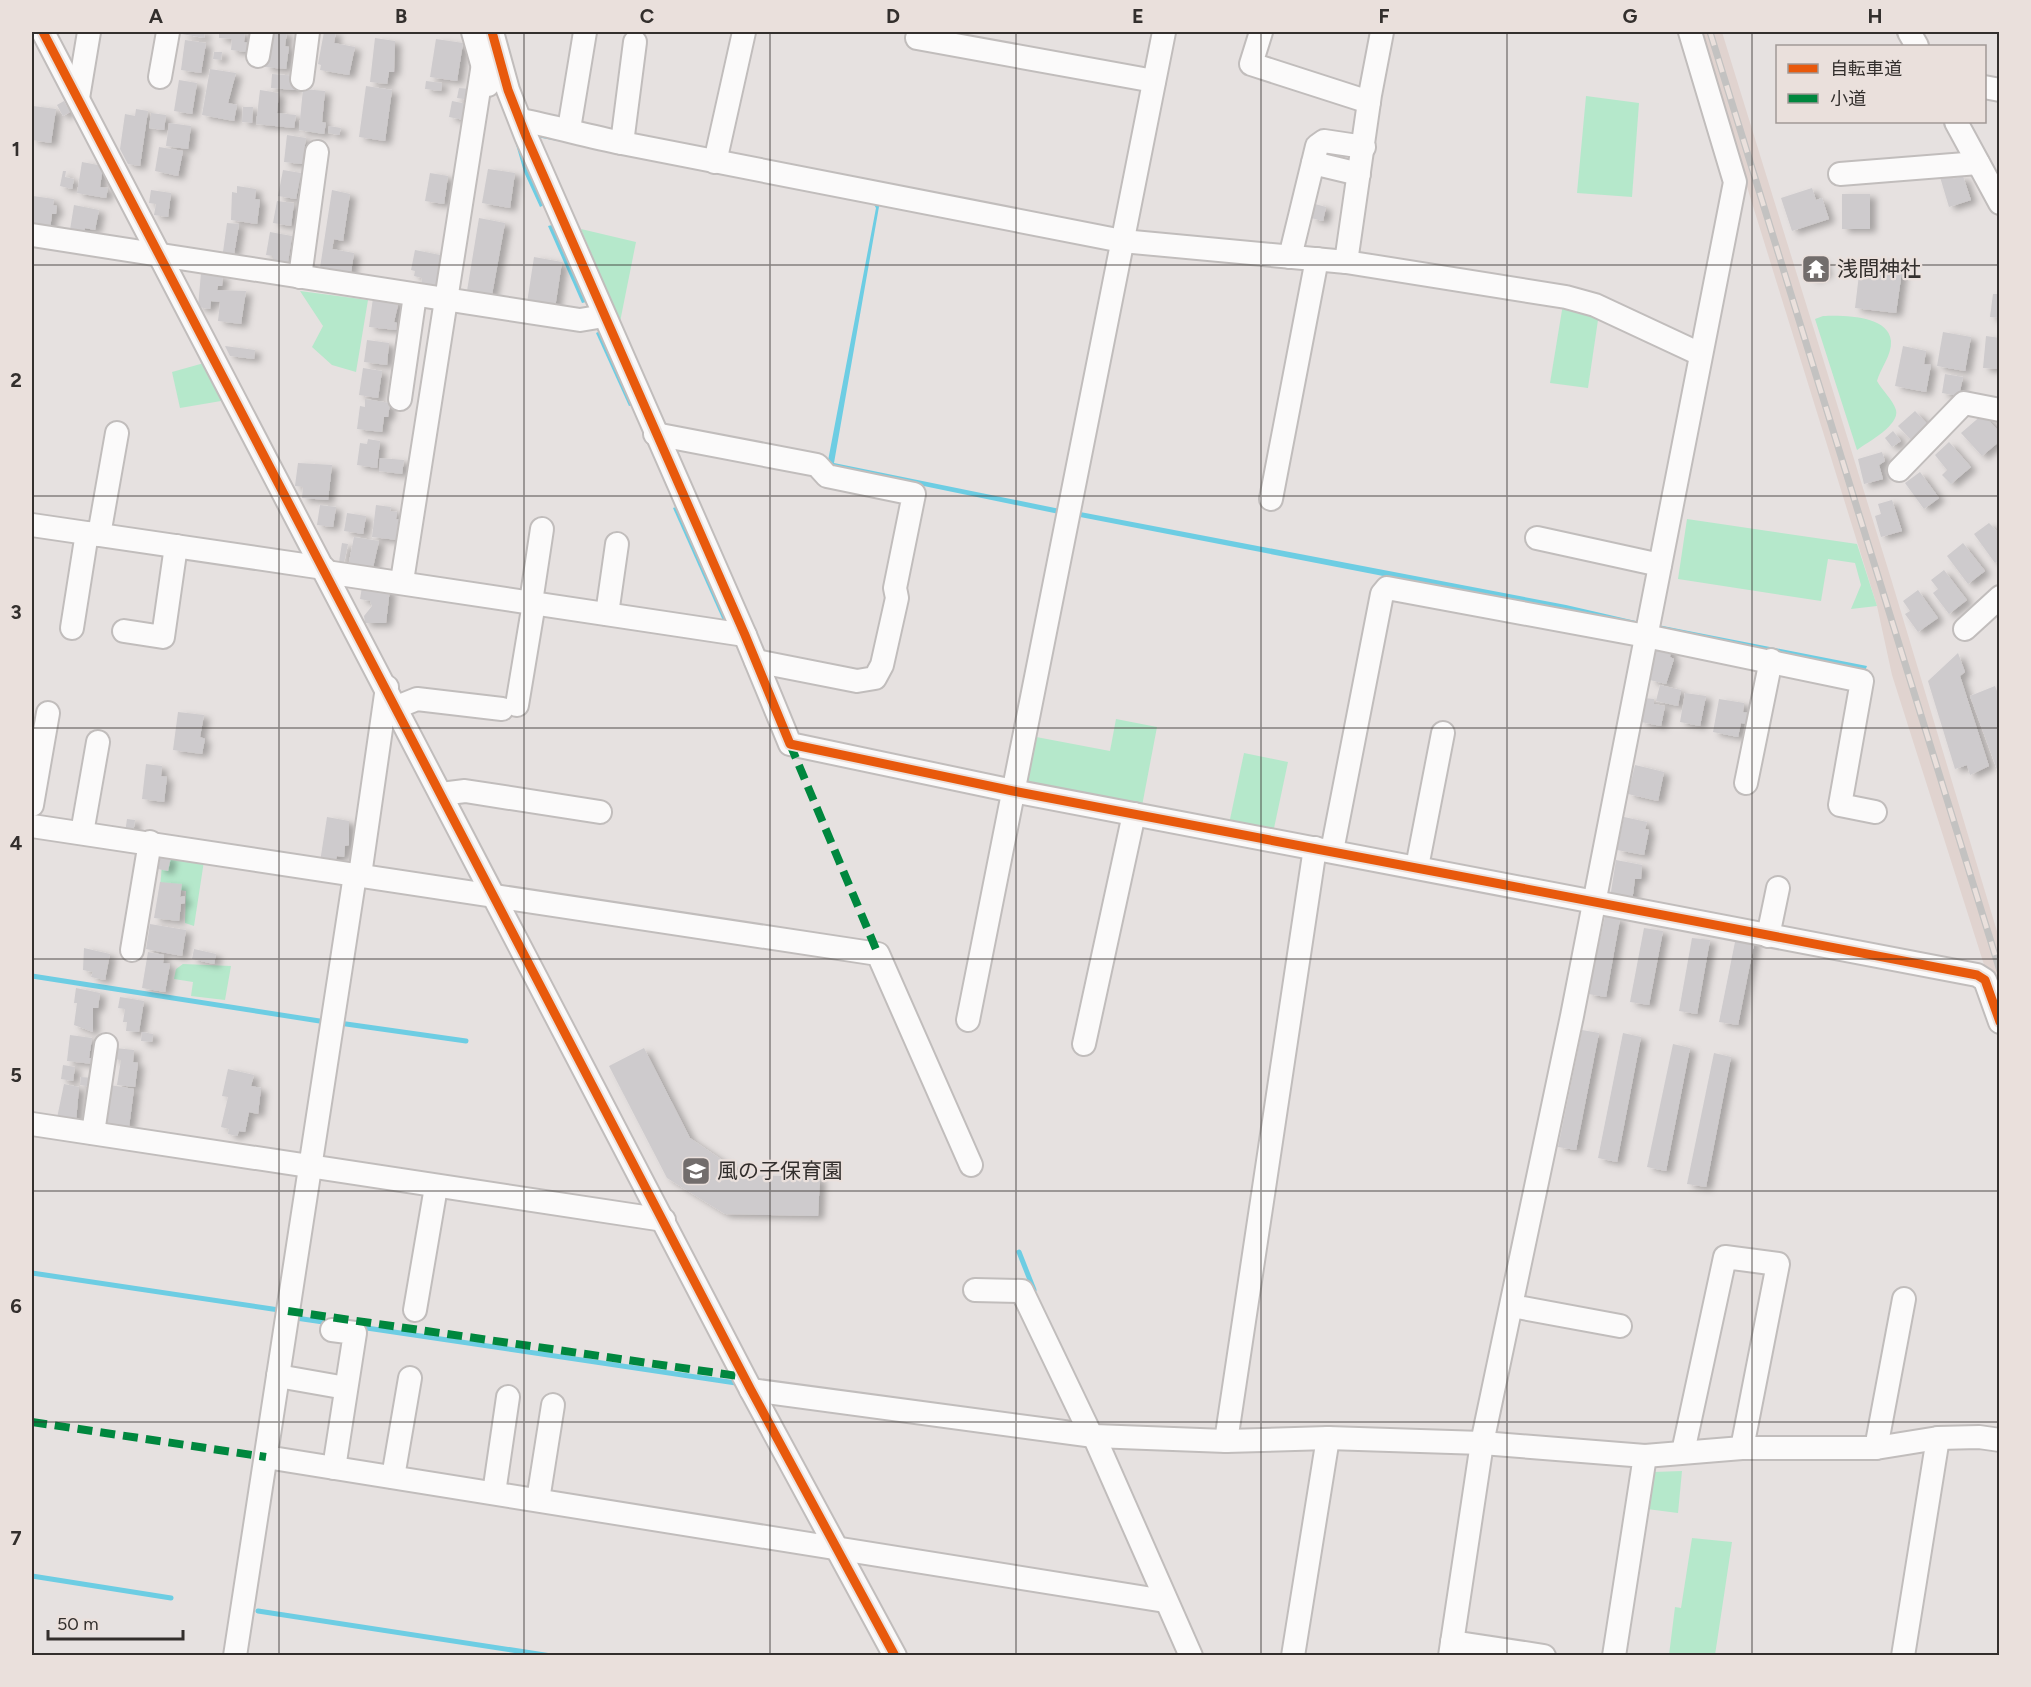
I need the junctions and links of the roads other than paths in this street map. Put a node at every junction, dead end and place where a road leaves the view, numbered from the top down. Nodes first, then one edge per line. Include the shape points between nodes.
1 (43, 32) edge
2 (89, 32) edge
3 (168, 32) edge
4 (262, 32) edge
5 (308, 32) edge
6 (472, 32) edge
7 (492, 32) edge
8 (585, 32) edge
9 (744, 32) edge
10 (1164, 32) edge
11 (1261, 32) edge
12 (1382, 32) edge
13 (1690, 32) edge
14 (917, 38) dead end
15 (635, 42) dead end
16 (258, 56) dead end
17 (482, 70) junction
18 (160, 77) dead end
19 (302, 79) dead end
20 (1154, 81) junction
21 (508, 90) junction
22 (78, 98) junction
23 (1369, 102) junction
24 (521, 120) junction
25 (1957, 123) edge
26 (569, 129) junction
27 (622, 143) junction
28 (1364, 147) junction
29 (317, 152) dead end
30 (715, 162) junction
31 (1978, 163) junction
32 (1313, 164) junction
33 (1359, 174) junction
34 (1840, 174) dead end
35 (2000, 202) edge
36 (32, 235) edge
37 (1122, 240) junction
38 (159, 254) junction
39 (1290, 256) junction
40 (1317, 259) junction
41 (1346, 262) junction
42 (300, 277) junction
43 (415, 295) junction
44 (446, 300) junction
45 (604, 316) junction
46 (1700, 354) junction
47 (400, 399) dead end
48 (2000, 410) edge
49 (117, 433) dead end
50 (655, 434) junction
51 (1899, 470) dead end
52 (1271, 499) dead end
53 (32, 525) edge
54 (542, 529) dead end
55 (93, 534) junction
56 (1537, 538) dead end
57 (618, 544) dead end
58 (176, 546) junction
59 (1660, 565) junction
60 (325, 570) junction
61 (402, 581) junction
62 (2000, 597) edge
63 (533, 602) junction
64 (607, 614) junction
65 (72, 628) dead end
66 (1965, 629) dead end
67 (124, 631) dead end
68 (745, 635) junction
69 (1646, 636) junction
70 (1770, 660) junction
71 (756, 661) junction
72 (392, 697) junction
73 (48, 713) dead end
74 (1443, 733) dead end
75 (98, 742) dead end
76 (1746, 783) dead end
77 (1013, 791) junction
78 (441, 794) junction
79 (32, 805) edge
80 (600, 812) dead end
81 (1875, 812) dead end
82 (1134, 814) junction
83 (32, 826) edge
84 (82, 833) junction
85 (150, 842) junction
86 (1323, 850) junction
87 (1417, 867) junction
88 (357, 875) junction
89 (1778, 888) dead end
90 (493, 896) junction
91 (1593, 903) junction
92 (1768, 936) junction
93 (132, 950) dead end
94 (968, 1020) dead end
95 (2000, 1022) edge
96 (1084, 1044) dead end
97 (106, 1045) dead end
98 (32, 1124) edge
99 (93, 1133) junction
100 (970, 1165) dead end
101 (309, 1167) junction
102 (436, 1187) junction
103 (664, 1220) junction
104 (975, 1290) dead end
105 (1904, 1299) dead end
106 (1512, 1306) junction
107 (415, 1310) dead end
108 (1620, 1326) dead end
109 (332, 1330) dead end
110 (278, 1377) junction
111 (410, 1378) dead end
112 (346, 1388) junction
113 (752, 1390) junction
114 (508, 1397) dead end
115 (553, 1405) dead end
116 (1092, 1435) junction
117 (1328, 1438) junction
118 (1938, 1438) junction
119 (2000, 1440) edge
120 (1226, 1441) junction
121 (1482, 1443) junction
122 (1742, 1448) junction
123 (1876, 1448) junction
124 (1683, 1452) junction
125 (1645, 1456) junction
126 (266, 1457) junction
127 (334, 1468) junction
128 (393, 1477) junction
129 (494, 1493) junction
130 (538, 1500) junction
131 (838, 1548) junction
132 (1166, 1600) junction
133 (1451, 1649) edge
134 (235, 1656) edge
135 (895, 1656) edge
136 (1191, 1656) edge
137 (1293, 1656) edge
138 (1544, 1656) edge
139 (1614, 1656) edge
140 (1903, 1656) edge

1 - 22 street
2 - 22 street
3 - 18 street
4 - 16 street
5 - 19 street
6 - 17 street
7 - 21 street
8 - 26 street
9 - 30 street
10 - 20 street
11 - 23 street via 1251,64
12 - 23 street
13 - 46 street via 1736,182
14 - 20 street
15 - 27 street
17 - 21 street via 492,88
17 - 44 street
20 - 37 street
21 - 24 street
22 - 38 street
23 - 28 street
24 - 26 street
24 - 45 street
25 - 31 street
26 - 27 street via 578,135
27 - 30 street
28 - 32 street via 1324,141 1317,146
28 - 33 street
29 - 42 street
30 - 37 street
31 - 34 street
31 - 35 street
32 - 33 street
32 - 39 street
33 - 41 street
36 - 38 street
37 - 39 street
37 - 77 street
38 - 42 street
38 - 60 street
39 - 40 street
40 - 41 street
40 - 52 street
41 - 46 street via 1580,300
42 - 43 street
43 - 44 street
43 - 47 street
44 - 45 street via 580,320
44 - 61 street
45 - 50 street
46 - 59 street
48 - 51 street via 1964,403
49 - 55 street
50 - 68 street
50 - 71 street via 817,465 826,476 914,494 895,588 897,598 882,665 875,678 857,681
53 - 55 street
54 - 63 street
55 - 58 street
55 - 65 street
56 - 59 street
57 - 64 street
58 - 60 street
58 - 67 street via 163,637
59 - 69 street
60 - 61 street
60 - 72 street
61 - 63 street
62 - 66 street
63 - 64 street
63 - 72 street via 509,707
64 - 68 street
68 - 71 street
69 - 70 street
69 - 86 street via 1387,588 1382,594
69 - 91 street
70 - 76 street
70 - 81 street via 1862,681 1840,805
71 - 77 street via 790,744
72 - 78 street
72 - 88 street
73 - 79 street
74 - 87 street
75 - 84 street
77 - 82 street
77 - 94 street
78 - 80 street via 465,791
78 - 90 street
82 - 86 street
82 - 96 street
83 - 84 street
84 - 85 street
85 - 88 street
85 - 93 street
86 - 87 street
86 - 120 street
87 - 91 street
88 - 90 street
88 - 101 street
89 - 92 street
90 - 100 street via 878,954
90 - 103 street
91 - 92 street
91 - 106 street
92 - 95 street via 1977,975 1985,980
97 - 99 street
98 - 99 street
99 - 101 street
101 - 102 street
101 - 110 street
102 - 103 street
102 - 107 street
103 - 113 street
104 - 116 street via 1022,1291
105 - 123 street
106 - 108 street
106 - 121 street
109 - 112 street via 355,1333
110 - 112 street
110 - 126 street
111 - 128 street
112 - 127 street
113 - 116 street
113 - 131 street
114 - 129 street
115 - 130 street
116 - 120 street
116 - 132 street
117 - 120 street
117 - 121 street
117 - 137 street
118 - 119 street
118 - 123 street
118 - 140 street
121 - 125 street
121 - 133 street
122 - 123 street
122 - 124 street
122 - 124 street via 1778,1264 1725,1257
124 - 125 street
125 - 139 street
126 - 127 street
126 - 134 street
127 - 128 street
128 - 129 street
129 - 130 street
130 - 131 street
131 - 132 street
131 - 135 street
132 - 136 street
133 - 138 street

